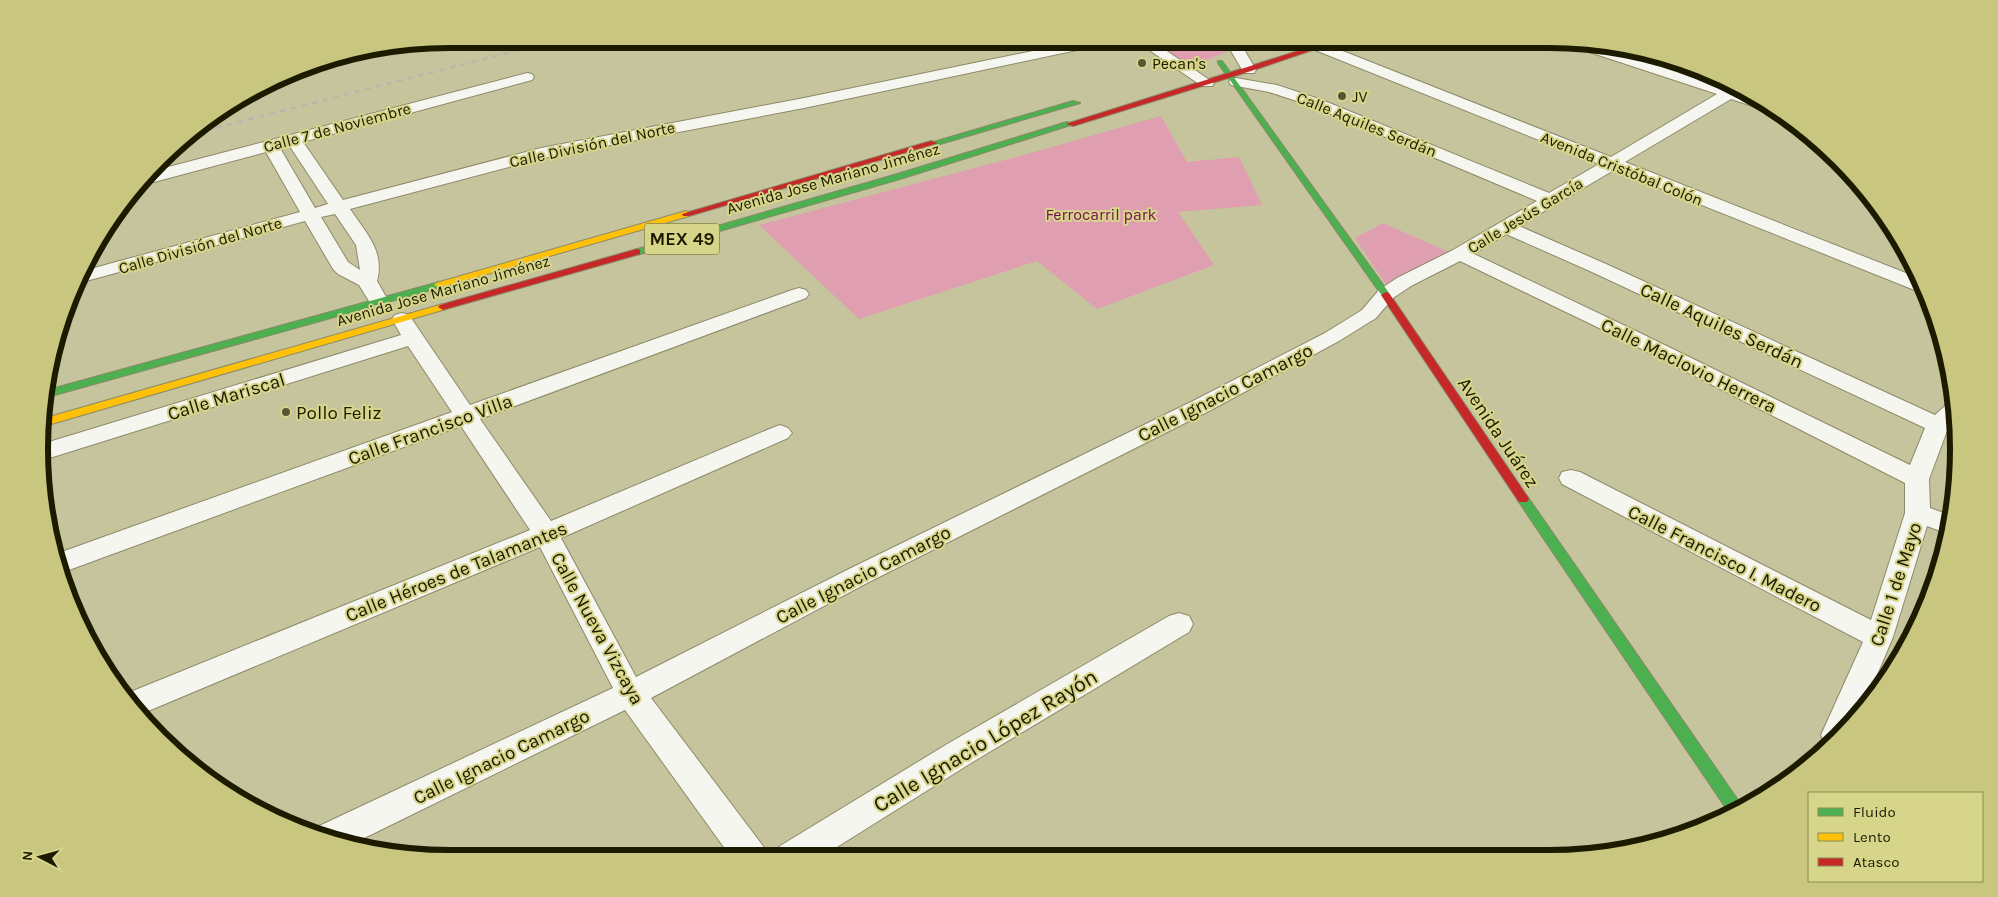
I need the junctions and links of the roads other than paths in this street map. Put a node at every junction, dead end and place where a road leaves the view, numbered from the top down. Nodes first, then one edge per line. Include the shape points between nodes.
1 (1067, 48) edge
2 (1154, 48) edge
3 (1239, 48) edge
4 (1317, 48) edge
5 (1322, 48) edge
6 (1604, 51) edge
7 (1245, 54) junction
8 (1220, 62) junction
9 (1249, 70) junction
10 (1189, 71) junction
11 (1170, 76) dead end
12 (527, 77) dead end
13 (1233, 79) junction
14 (1207, 83) junction
15 (1719, 85) edge
16 (1732, 92) edge
17 (1088, 100) dead end
18 (293, 139) junction
19 (270, 145) junction
20 (1612, 164) junction
21 (154, 176) edge
22 (1550, 200) junction
23 (340, 206) junction
24 (312, 214) junction
25 (1506, 227) junction
26 (1460, 254) junction
27 (86, 276) edge
28 (367, 281) junction
29 (1915, 283) edge
30 (799, 294) dead end
31 (1386, 294) junction
32 (379, 302) junction
33 (407, 328) junction
34 (51, 393) edge
35 (1949, 412) edge
36 (466, 417) junction
37 (1950, 418) edge
38 (48, 421) edge
39 (780, 433) dead end
40 (48, 450) edge
41 (1572, 478) dead end
42 (1917, 479) junction
43 (1918, 513) junction
44 (1944, 523) edge
45 (546, 534) junction
46 (64, 562) edge
47 (1179, 624) dead end
48 (1879, 637) junction
49 (1869, 686) edge
50 (630, 693) junction
51 (137, 701) edge
52 (1849, 715) edge
53 (1733, 805) edge
54 (338, 834) edge
55 (747, 850) edge
56 (803, 850) edge

1 - 23 street, Calle División del Norte via 541,153
2 - 10 street
3 - 7 street
4 - 9 main road, Avenida Jose Mariano Jiménez / MEX 49
5 - 20 street, Avenida Cristóbal Colón
6 - 15 street
7 - 8 main road
7 - 9 street
8 - 10 main road
8 - 13 main road, Avenida Juárez
9 - 13 main road, Avenida Jose Mariano Jiménez / MEX 49
10 - 11 main road
10 - 14 street
12 - 18 street, Calle 7 de Noviembre
13 - 14 main road, Avenida Jose Mariano Jiménez / MEX 49
13 - 22 street, Calle Aquiles Serdán via 1317,103
13 - 31 main road, Avenida Juárez
14 - 33 main road, Avenida Jose Mariano Jiménez / MEX 49
16 - 20 street, Calle Jesús García
17 - 32 main road, Avenida Jose Mariano Jiménez / MEX 49
18 - 19 street, Calle 7 de Noviembre
18 - 23 street
19 - 21 street, Calle 7 de Noviembre
19 - 24 street
20 - 22 street, Calle Jesús García
20 - 29 street, Avenida Cristóbal Colón
22 - 25 street, Calle Jesús García
23 - 24 street, Calle División del Norte
23 - 28 street via 368,254 371,267
24 - 27 street, Calle División del Norte
24 - 28 street via 340,265
25 - 26 street, Calle Jesús García
25 - 35 street, Calle Aquiles Serdán
26 - 31 street, Calle Jesús García
26 - 42 street, Calle Maclovio Herrera
28 - 32 street
30 - 36 street, Calle Francisco Villa
31 - 50 street, Calle Ignacio Camargo via 1369,314 1286,362
31 - 53 main road, Avenida Juárez
32 - 34 main road, Avenida Jose Mariano Jiménez / MEX 49
33 - 36 street, Calle Nueva Vizcaya
33 - 38 main road, Avenida Jose Mariano Jiménez / MEX 49
33 - 40 street, Calle Mariscal
36 - 45 street, Calle Nueva Vizcaya
36 - 46 street, Calle Francisco Villa
37 - 42 street, Calle 1 de Mayo
39 - 45 street, Calle Héroes de Talamantes
41 - 48 street, Calle Francisco I. Madero
42 - 43 street, Calle 1 de Mayo
43 - 44 street
43 - 48 street, Calle 1 de Mayo
45 - 50 street, Calle Nueva Vizcaya
45 - 51 street, Calle Héroes de Talamantes
47 - 56 street, Calle Ignacio López Rayón
48 - 49 street, Calle 1 de Mayo
49 - 52 street, Calle 1 de Mayo
50 - 54 street, Calle Ignacio Camargo
50 - 55 street, Calle Nueva Vizcaya

